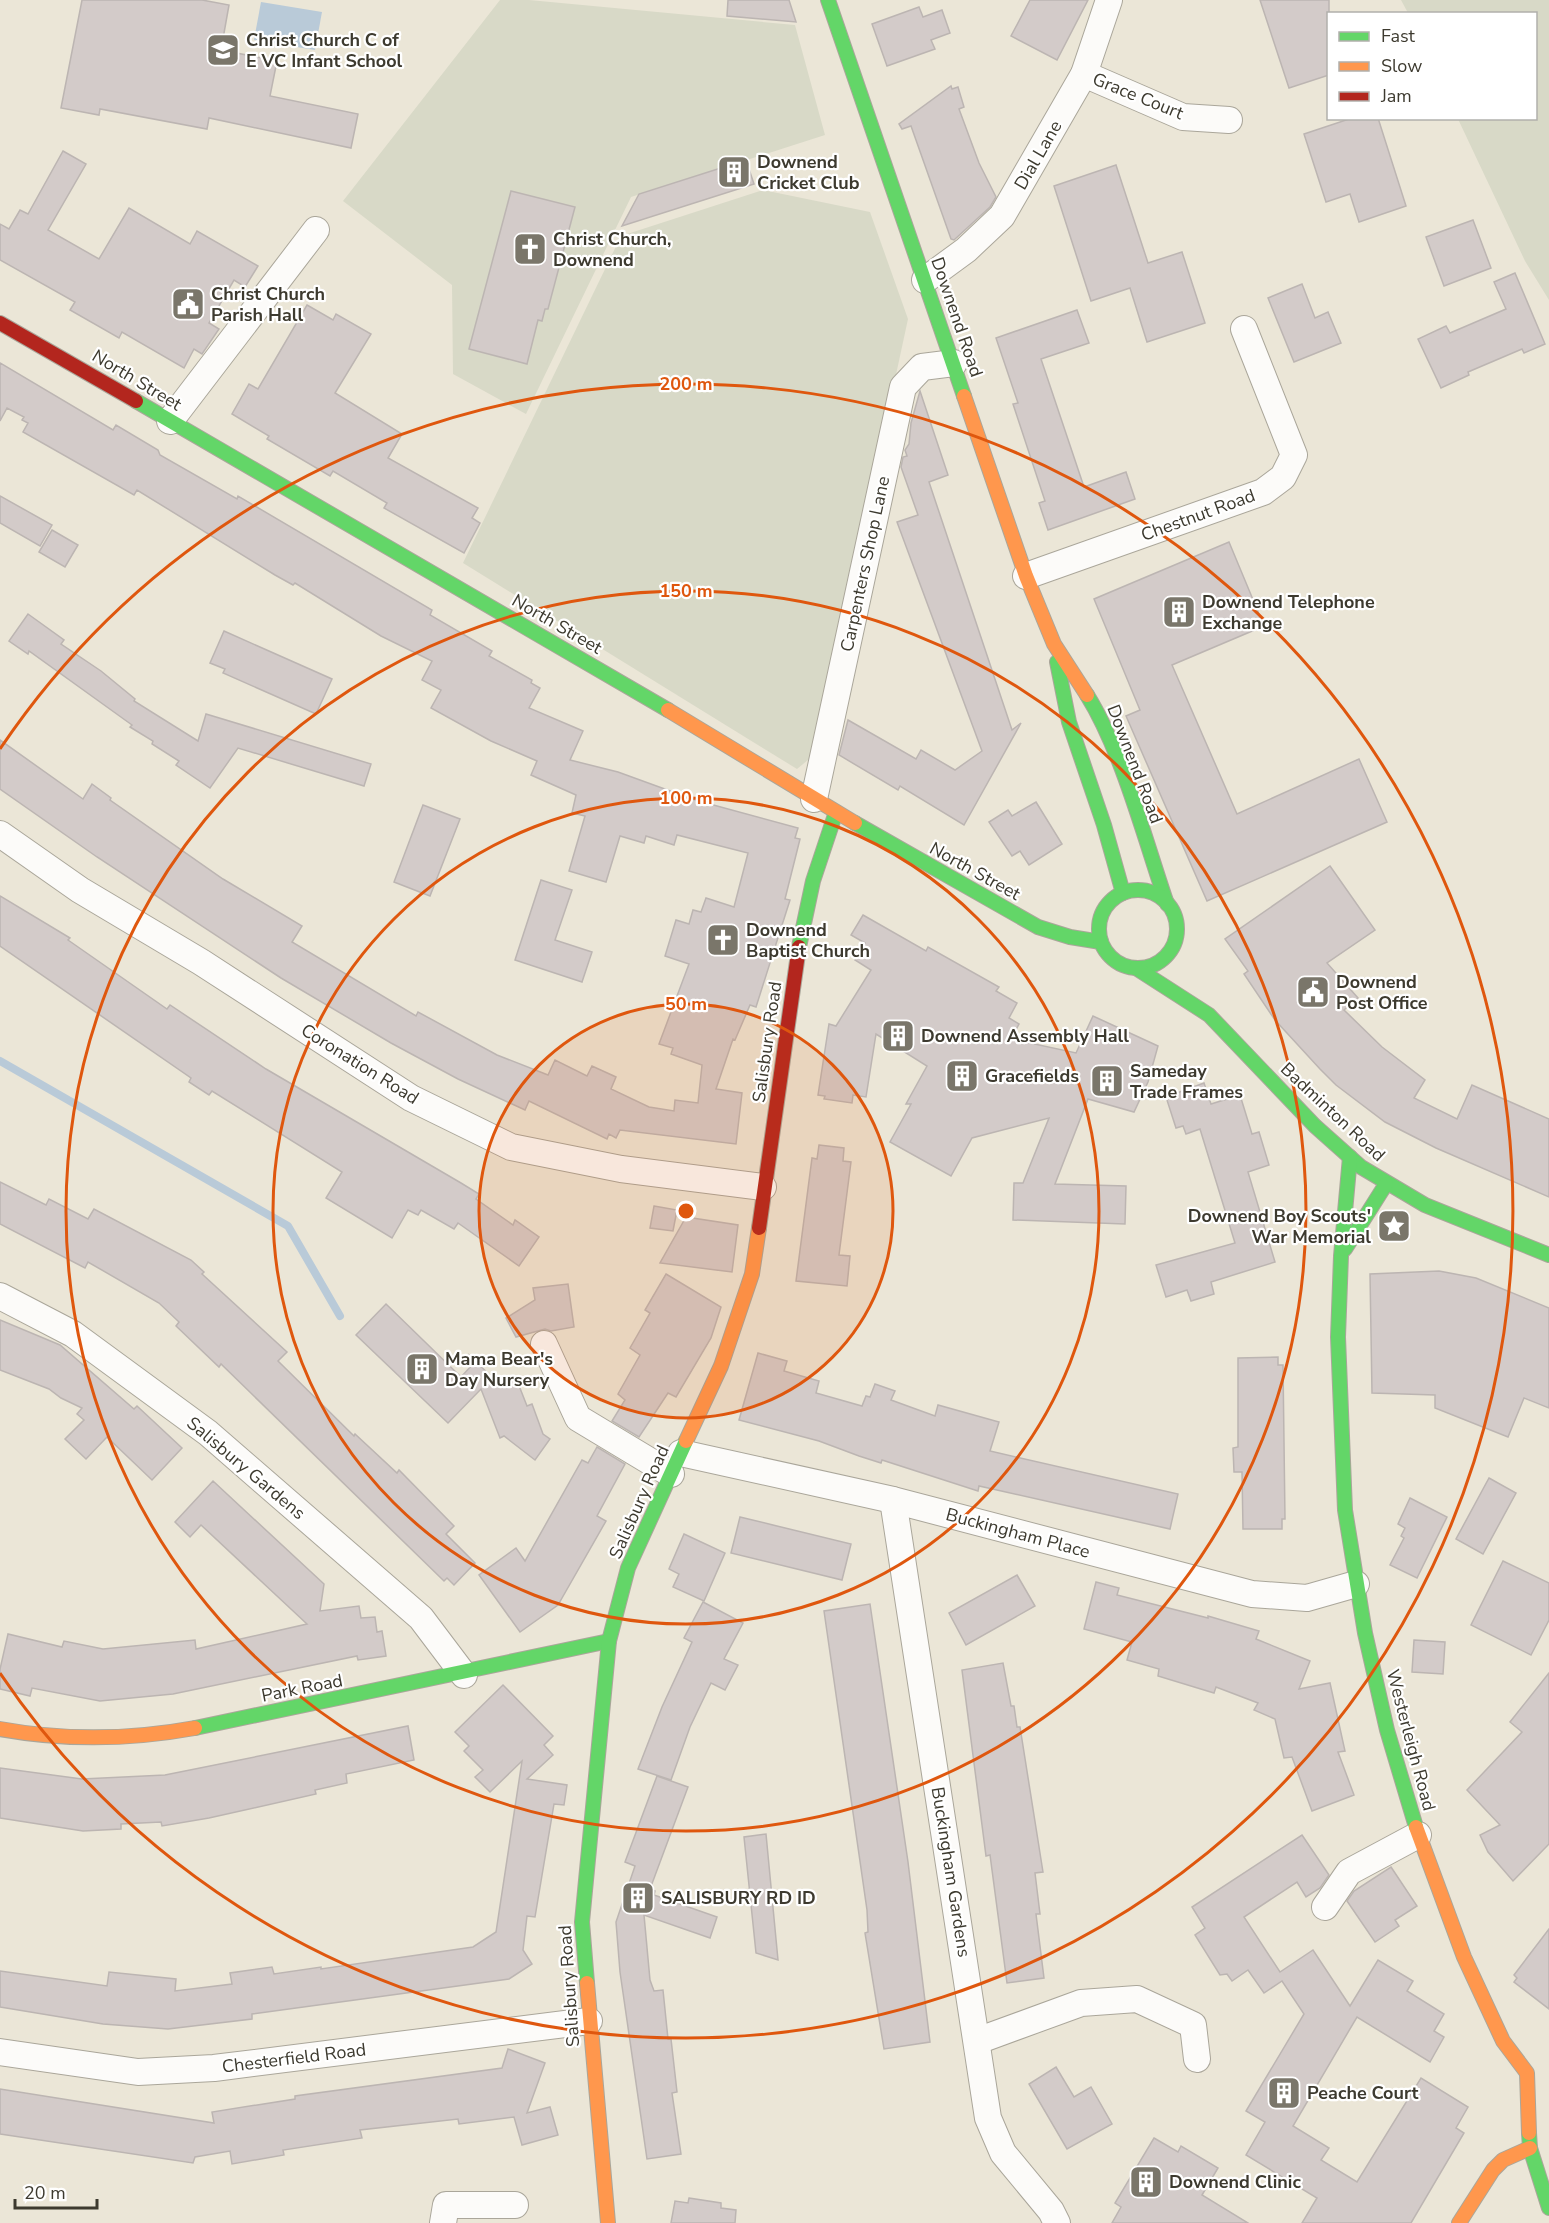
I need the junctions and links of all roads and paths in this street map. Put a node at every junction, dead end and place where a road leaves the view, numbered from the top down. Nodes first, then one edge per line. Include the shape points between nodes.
1 (828, 0) edge
2 (1109, 0) edge
3 (1084, 74) junction
4 (1229, 120) dead end
5 (316, 230) dead end
6 (925, 280) junction
7 (0, 323) edge
8 (1244, 329) dead end
9 (954, 363) junction
10 (170, 421) junction
11 (1026, 576) junction
12 (1054, 644) junction
13 (814, 799) junction
14 (836, 812) junction
15 (0, 834) edge
16 (1123, 893) junction
17 (1167, 904) junction
18 (1101, 942) junction
19 (1173, 947) junction
20 (1183, 964) dead end
21 (1136, 968) junction
22 (1193, 984) dead end
23 (1208, 1015) junction
24 (1350, 1157) junction
25 (1386, 1184) junction
26 (763, 1187) junction
27 (1549, 1255) edge
28 (1341, 1256) junction
29 (0, 1296) edge
30 (544, 1344) dead end
31 (676, 1463) junction
32 (893, 1500) junction
33 (1356, 1584) junction
34 (609, 1641) junction
35 (464, 1675) junction
36 (0, 1729) edge
37 (1418, 1835) junction
38 (1325, 1906) dead end
39 (589, 2021) junction
40 (977, 2041) junction
41 (0, 2052) edge
42 (1197, 2059) dead end
43 (1542, 2064) dead end
44 (1527, 2073) junction
45 (1530, 2148) junction
46 (515, 2205) dead end
47 (1549, 2208) edge
48 (443, 2223) edge
49 (609, 2223) edge
50 (1057, 2223) edge
51 (1459, 2223) edge

1 - 6 street, Downend Road
2 - 3 street, Dial Lane
3 - 4 street, Grace Court via 1183,117
3 - 6 street, Dial Lane via 1002,216 966,250
5 - 10 street
6 - 9 street, Downend Road
7 - 10 street, North Street
8 - 11 street, Chestnut Road via 1294,455 1283,477 1263,492
9 - 11 street, Downend Road
9 - 13 street, Carpenters Shop Lane via 922,367 903,387
10 - 13 street, North Street via 615,678
11 - 12 street, Downend Road
12 - 16 street, Downend Road via 1069,722
12 - 17 street, Downend Road via 1096,710
13 - 14 street, North Street
14 - 18 street, North Street via 1038,927
14 - 26 street, Salisbury Road via 813,881 797,959
15 - 26 street, Coronation Road via 80,890 201,962 411,1098 512,1147 621,1169
16 - 17 street via 1147,892
16 - 18 street via 1105,908 1099,930
17 - 19 street via 1176,925
18 - 21 street via 1115,961
19 - 20 street
19 - 21 street via 1157,963
21 - 23 street, Badminton Road
22 - 23 street, Badminton Road
23 - 24 street, Badminton Road
24 - 25 street, Badminton Road
24 - 28 street, Westerleigh Road
25 - 27 street, Badminton Road via 1486,1231
25 - 28 street, Westerleigh Road
26 - 31 street, Salisbury Road via 752,1274 742,1309 721,1366
28 - 33 street, Westerleigh Road via 1338,1311 1344,1502
29 - 35 street, Salisbury Gardens via 73,1334 208,1433 421,1618
30 - 31 street, Buckingham Place via 578,1418
31 - 32 street, Buckingham Place
31 - 34 street, Salisbury Road via 628,1568
32 - 33 street, Buckingham Place via 1252,1594 1307,1598
32 - 40 street, Buckingham Gardens
33 - 37 street, Westerleigh Road via 1387,1730
34 - 35 street, Park Road
34 - 39 street, Salisbury Road via 582,1922
35 - 36 street, Park Road via 142,1738 85,1741
37 - 38 street via 1349,1872
37 - 44 street, Westerleigh Road via 1464,1957 1503,2041
39 - 41 street, Chesterfield Road via 192,2069 138,2072
39 - 49 street, Salisbury Road
40 - 42 street via 1081,2003 1137,1999 1193,2025
40 - 50 street, Buckingham Gardens via 988,2118 1003,2153
43 - 44 street
44 - 45 street
45 - 47 street
45 - 51 street via 1503,2160 1493,2170
46 - 48 street via 446,2205

